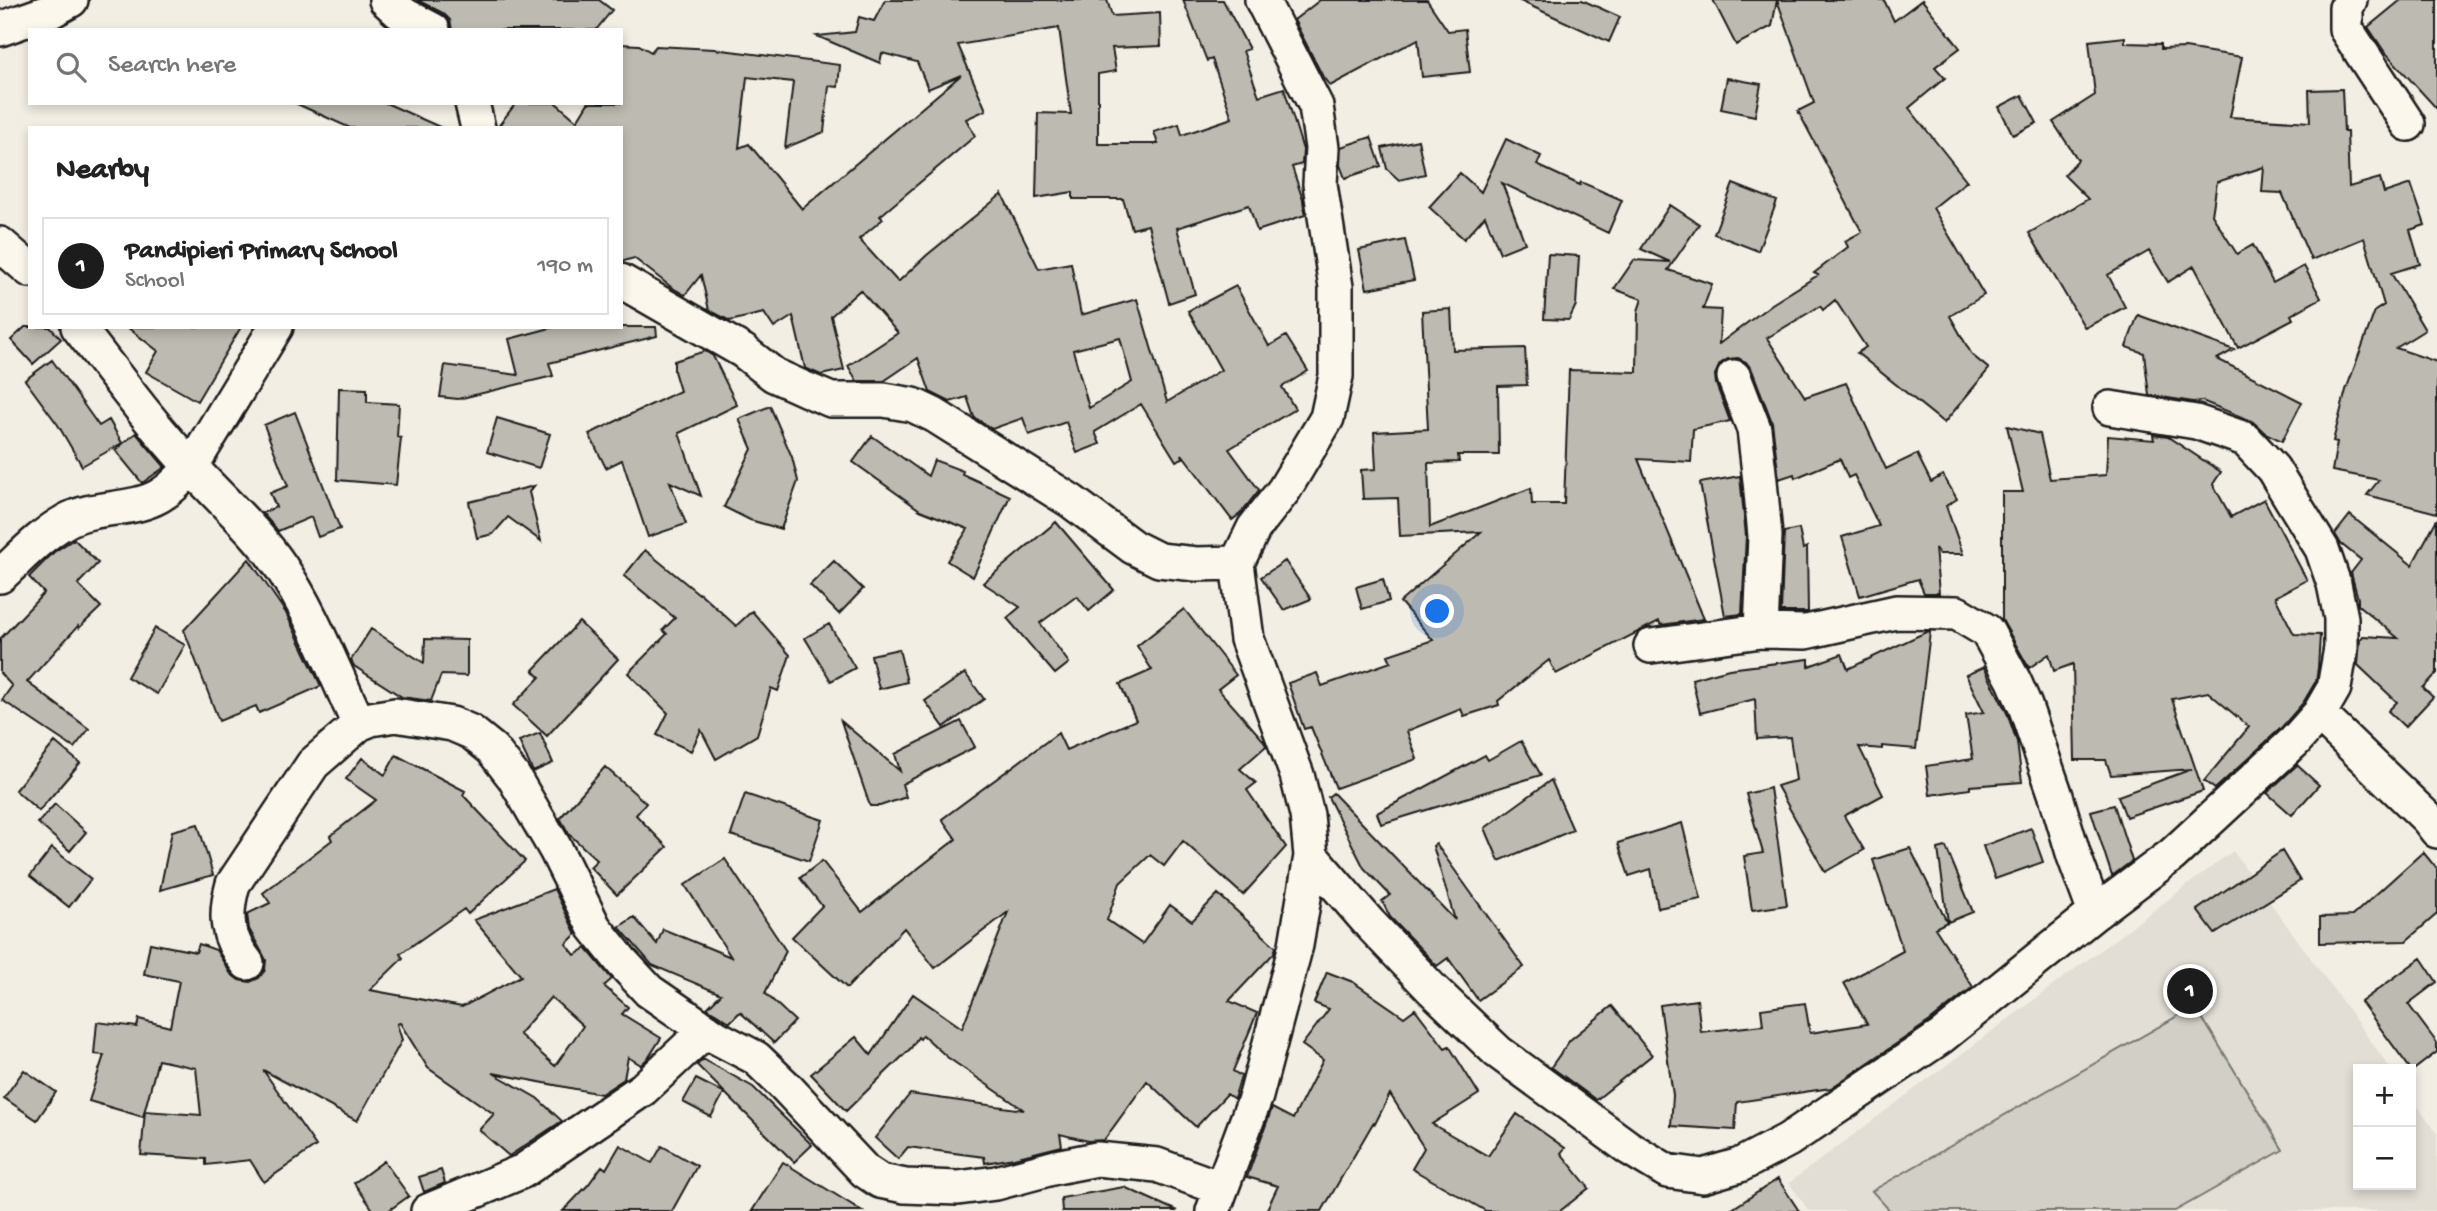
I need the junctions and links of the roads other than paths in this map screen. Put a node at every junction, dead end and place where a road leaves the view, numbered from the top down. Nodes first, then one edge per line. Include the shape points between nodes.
1 (71, 0) edge
2 (386, 0) edge
3 (1262, 0) edge
4 (2350, 0) edge
5 (429, 28) edge
6 (0, 29) edge
7 (472, 105) edge
8 (2408, 124) dead end
9 (478, 126) edge
10 (0, 244) edge
11 (28, 268) edge
12 (623, 282) edge
13 (80, 329) edge
14 (275, 329) edge
15 (1734, 377) dead end
16 (2110, 408) dead end
17 (191, 467) junction
18 (1237, 564) junction
19 (0, 576) edge
20 (1761, 631) junction
21 (1651, 646) dead end
22 (2319, 714) junction
23 (359, 724) junction
24 (2437, 831) edge
25 (1311, 856) junction
26 (2095, 913) junction
27 (247, 963) dead end
28 (706, 1030) junction
29 (1216, 1199) edge
30 (428, 1211) edge

1 - 6 street via 51,12
2 - 5 street
3 - 18 street via 1316,106 1322,148 1320,184 1336,287 1336,376 1327,418 1284,491 1254,528
4 - 8 street via 2346,29
7 - 9 street
10 - 11 street
12 - 18 street via 743,351 774,375 831,400 884,400 913,405 934,415 1159,561
13 - 17 street
14 - 17 street
15 - 20 street via 1754,429 1760,481 1765,536
16 - 22 street via 2196,422 2245,439 2273,469 2322,549 2341,618 2334,688
17 - 19 street via 158,497 67,520
17 - 23 street via 254,531 282,568
18 - 25 street via 1247,639 1297,775
20 - 21 street
20 - 26 street via 1806,632 1896,612 1957,613 1987,631 2025,706
22 - 24 street
22 - 26 street via 2172,855
23 - 27 street via 313,764 233,884 229,928
23 - 28 street via 395,715 434,720 471,732 492,749 529,801 594,927 649,991
25 - 26 street via 1432,989 1498,1052 1667,1171 1703,1176 1740,1165 1788,1140 1941,1037
25 - 29 street via 1296,945 1256,1096
28 - 29 street via 756,1058 880,1181 958,1188 1097,1159 1157,1165
28 - 30 street via 643,1089 523,1171

